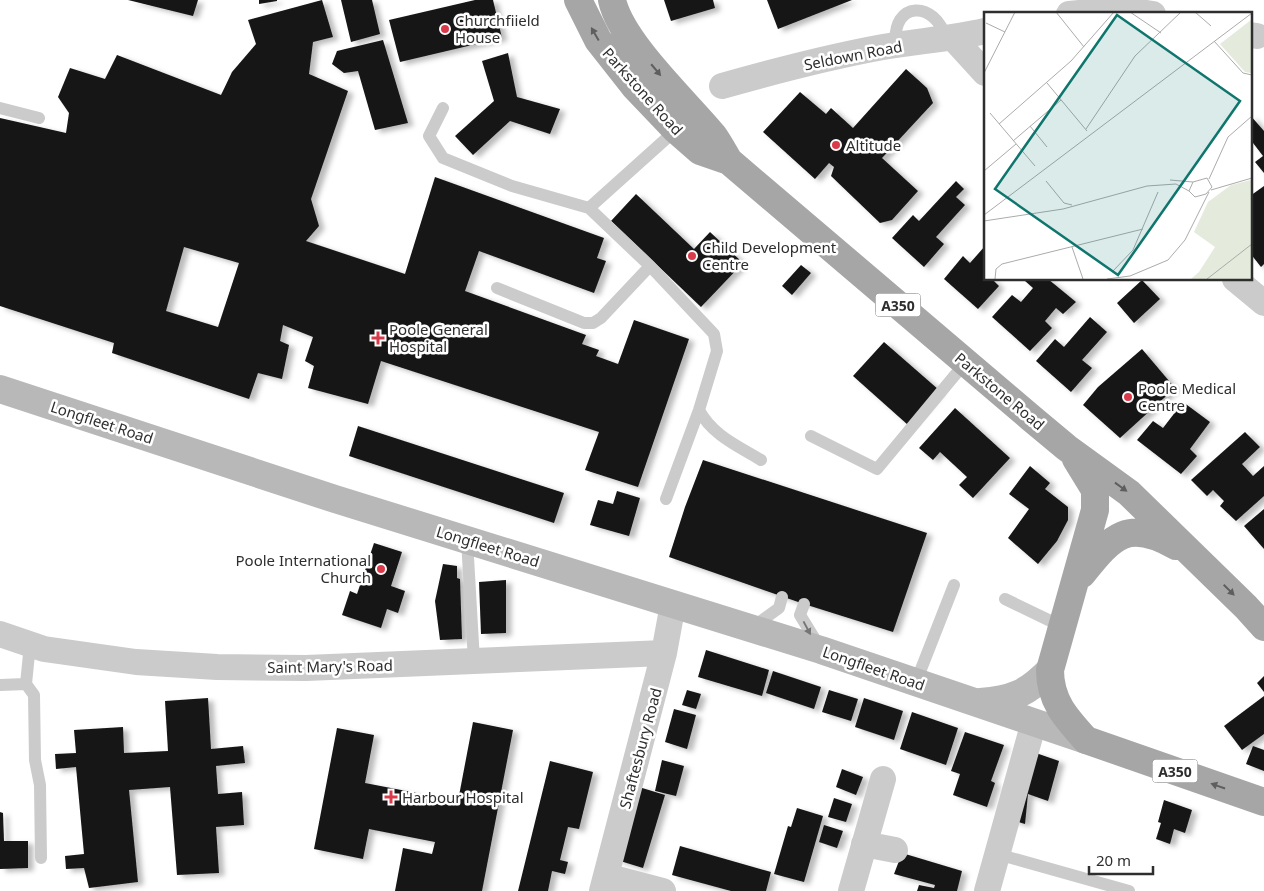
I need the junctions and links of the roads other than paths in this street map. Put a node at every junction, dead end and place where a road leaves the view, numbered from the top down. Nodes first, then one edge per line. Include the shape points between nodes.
1 (578, 0) edge
2 (612, 0) edge
3 (1088, 12) edge
4 (1139, 12) edge
5 (984, 31) edge
6 (949, 38) junction
7 (896, 45) junction
8 (984, 72) edge
9 (722, 86) dead end
10 (0, 108) edge
11 (443, 108) dead end
12 (39, 118) dead end
13 (685, 122) junction
14 (589, 208) junction
15 (650, 266) junction
16 (1236, 280) edge
17 (497, 288) dead end
18 (1264, 303) edge
19 (966, 363) junction
20 (0, 389) edge
21 (699, 410) junction
22 (811, 436) dead end
23 (1067, 448) junction
24 (761, 460) dead end
25 (666, 499) dead end
26 (467, 540) junction
27 (1194, 556) junction
28 (1076, 582) junction
29 (954, 585) dead end
30 (782, 597) dead end
31 (1005, 599) dead end
32 (672, 604) junction
33 (804, 604) dead end
34 (1064, 627) junction
35 (1264, 627) edge
36 (751, 628) junction
37 (0, 634) edge
38 (30, 644) junction
39 (822, 650) junction
40 (664, 654) junction
41 (474, 661) junction
42 (1050, 670) junction
43 (916, 682) junction
44 (26, 684) junction
45 (0, 686) edge
46 (976, 702) junction
47 (1034, 722) junction
48 (1086, 740) junction
49 (883, 779) dead end
50 (1264, 802) edge
51 (864, 844) junction
52 (895, 850) dead end
53 (996, 854) junction
54 (41, 858) dead end
55 (604, 884) edge
56 (663, 891) edge
57 (851, 891) edge
58 (987, 891) edge
59 (1129, 891) edge

13 -> 1 main road, Parkstone Road / A350 via 635,87 598,40
2 -> 13 main road, Parkstone Road / A350 via 622,26 654,68
3 - 4 street via 1118,9
5 - 6 street, Seldown Road
6 - 7 street, Seldown Road
6 - 7 lane via 931,7 909,6 900,13 895,28
6 - 8 street
7 - 9 street, Seldown Road via 810,62
10 - 12 lane
11 - 14 lane via 429,136 443,158 512,186
13 - 14 lane
13 - 19 main road, Parkstone Road / A350 via 714,137 729,161
14 - 15 lane
15 - 17 lane via 593,323 584,323
15 - 21 lane via 714,334 717,350
16 - 18 street
19 - 22 lane via 877,469
19 - 23 main road, Parkstone Road / A350
20 - 26 main road, Longfleet Road
21 - 24 lane via 715,432
21 - 25 lane
23 -> 27 main road, Parkstone Road / A350 via 1129,493
23 - 28 main road, A350 via 1095,490 1092,524
26 - 32 main road, Longfleet Road
26 - 41 lane
27 - 28 main road, A350 via 1142,531 1119,536 1100,551
27 -> 35 main road, Parkstone Road / A350
28 - 34 main road, A350
29 - 43 lane
30 - 36 lane via 779,608
31 - 34 lane
32 - 36 main road, Longfleet Road
32 - 40 street, Shaftesbury Road
33 -> 39 lane via 800,615
34 - 42 main road, A350
36 - 39 main road, Longfleet Road
37 - 38 street, Saint Mary's Road
38 - 41 street, Saint Mary's Road via 44,649 136,662 217,667 306,668
38 - 44 lane
39 - 43 main road, Longfleet Road
40 - 41 street, Saint Mary's Road
40 - 55 street, Shaftesbury Road
42 - 46 main road, Longfleet Road via 1018,696
42 - 48 main road, A350 via 1050,686 1057,703
43 - 46 main road, Longfleet Road
44 - 45 lane
44 - 54 lane via 34,695
46 - 47 main road, Longfleet Road
47 - 48 main road, Longfleet Road
47 - 53 street
50 -> 48 main road, A350
49 - 51 street
51 - 52 street
51 - 57 street
53 - 58 street
53 - 59 lane
55 - 56 street

